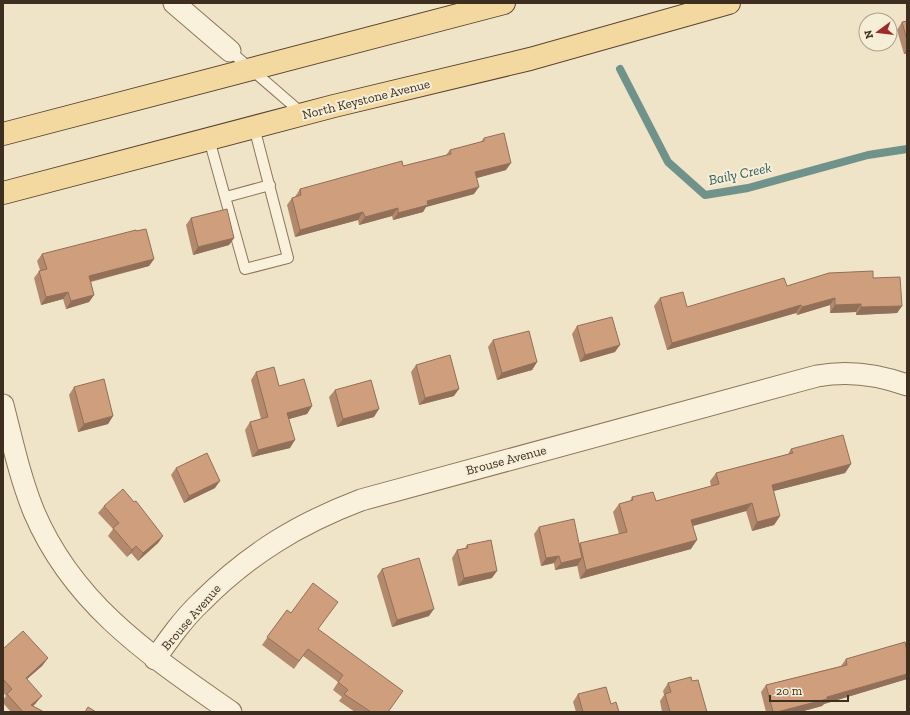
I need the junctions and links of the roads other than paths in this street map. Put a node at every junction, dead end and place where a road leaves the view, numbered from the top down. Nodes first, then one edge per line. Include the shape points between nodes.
1 (174, 3) edge
2 (504, 3) edge
3 (729, 3) edge
4 (230, 51) joint
5 (252, 69) junction
6 (303, 114) junction
7 (254, 127) junction
8 (3, 134) edge
9 (209, 139) junction
10 (270, 185) junction
11 (3, 193) edge
12 (226, 197) junction
13 (907, 385) edge
14 (3, 405) edge
15 (155, 659) junction
16 (231, 712) edge

1 - 4 street
2 - 5 main road
3 - 6 main road, North Keystone Avenue via 530,59
4 - 5 lane
5 - 6 lane
5 - 8 main road
6 - 7 main road, North Keystone Avenue
7 - 9 main road, North Keystone Avenue
7 - 10 lane
9 - 11 main road, North Keystone Avenue
9 - 12 lane
10 - 12 lane
10 - 12 lane via 288,258 245,270
13 - 15 street, Brouse Avenue via 879,375 856,372 817,376 361,500 318,517 255,554 200,602
14 - 15 street via 28,496 53,549 92,603
15 - 16 street

